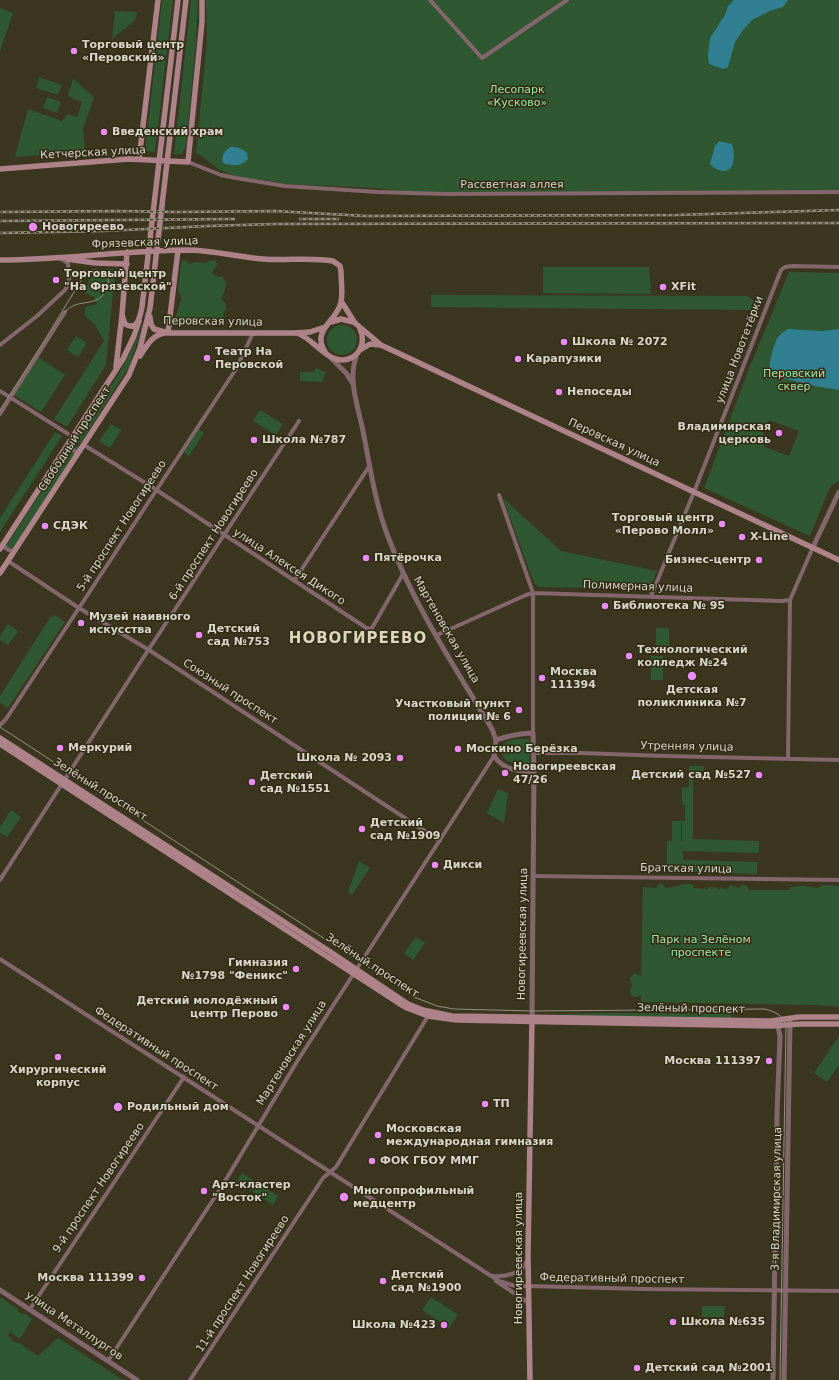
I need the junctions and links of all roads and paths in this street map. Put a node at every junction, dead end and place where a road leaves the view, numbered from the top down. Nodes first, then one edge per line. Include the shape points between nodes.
1 (158, 0) edge
2 (178, 0) edge
3 (186, 0) edge
4 (202, 0) edge
5 (430, 0) edge
6 (567, 0) edge
7 (139, 159) junction
8 (188, 162) junction
9 (0, 169) edge
10 (839, 192) edge
11 (178, 250) junction
12 (127, 252) junction
13 (58, 258) junction
14 (0, 260) edge
15 (127, 264) junction
16 (839, 267) edge
17 (341, 301) junction
18 (150, 308) junction
19 (65, 312) dead end
20 (122, 315) junction
21 (140, 319) junction
22 (326, 325) junction
23 (356, 325) junction
24 (168, 333) junction
25 (253, 333) junction
26 (294, 333) junction
27 (0, 345) edge
28 (380, 345) junction
29 (358, 352) junction
30 (327, 354) junction
31 (116, 370) junction
32 (129, 375) junction
33 (353, 386) junction
34 (0, 391) edge
35 (10, 398) junction
36 (0, 414) edge
37 (299, 421) dead end
38 (73, 437) junction
39 (84, 445) junction
40 (66, 446) junction
41 (77, 455) junction
42 (370, 464) junction
43 (155, 490) junction
44 (694, 492) junction
45 (839, 492) edge
46 (499, 495) dead end
47 (224, 535) junction
48 (2, 546) edge
49 (812, 547) junction
50 (14, 551) junction
51 (839, 560) edge
52 (8, 561) junction
53 (1, 569) edge
54 (403, 574) junction
55 (294, 580) junction
56 (534, 593) junction
57 (651, 596) junction
58 (790, 600) junction
59 (78, 608) junction
60 (437, 635) junction
61 (148, 650) junction
62 (0, 725) edge
63 (533, 733) junction
64 (0, 738) edge
65 (496, 740) junction
66 (0, 744) edge
67 (534, 754) junction
68 (494, 756) junction
69 (788, 758) junction
70 (839, 760) edge
71 (534, 772) junction
72 (63, 783) junction
73 (440, 841) junction
74 (533, 876) junction
75 (0, 880) edge
76 (839, 880) edge
77 (0, 959) edge
78 (355, 971) junction
79 (428, 1016) junction
80 (839, 1017) edge
81 (532, 1019) junction
82 (790, 1022) junction
83 (777, 1023) junction
84 (839, 1024) edge
85 (184, 1077) junction
86 (258, 1125) junction
87 (330, 1172) junction
88 (528, 1255) junction
89 (490, 1276) junction
90 (528, 1286) junction
91 (0, 1290) edge
92 (774, 1290) junction
93 (786, 1291) junction
94 (839, 1291) edge
95 (529, 1303) junction
96 (30, 1309) junction
97 (108, 1361) junction
98 (137, 1380) edge
99 (190, 1380) edge
100 (530, 1380) edge
101 (772, 1380) edge
102 (784, 1380) edge

1 - 7 main road
2 - 21 main road, Свободный проспект
3 - 18 main road
4 - 8 main road
5 - 6 street via 482,58
7 - 8 main road, Кетчерская улица
7 - 9 main road, Кетчерская улица
8 - 10 street, Рассветная аллея via 221,175 285,186 378,192
11 - 12 main road, Фрязевская улица
11 - 17 main road, Фрязевская улица via 210,251 264,259 333,261 340,266
11 - 24 main road
12 - 13 main road, Фрязевская улица
12 - 15 main road
13 - 14 main road, Фрязевская улица
13 - 15 main road
13 - 27 street via 68,263 69,279 66,288 37,316
15 - 20 main road
16 - 44 street, улица Новотетёрки via 793,266 781,270
17 - 22 main road via 335,315
17 - 23 main road
18 - 24 main road, Перовская улица via 152,327
18 - 32 main road, Свободный проспект via 140,348
19 - 35 street
20 - 21 main road via 125,324 130,326 136,325
20 - 31 main road
21 - 31 main road, Свободный проспект via 131,343
22 - 23 main road via 332,321 346,319
22 - 26 main road, Перовская улица via 310,332
22 - 30 main road via 321,340
23 - 28 main road, Перовская улица
23 - 29 main road via 362,337 362,346
24 - 25 main road, Перовская улица
24 - 32 main road via 159,334 150,341
25 - 26 main road, Перовская улица
25 - 43 street, 5-й проспект Новогиреево via 236,369
26 - 30 main road via 303,336
28 - 29 main road via 370,344
28 - 44 main road, Перовская улица
29 - 30 main road via 350,359 342,360 334,359
29 - 33 street via 353,370
30 - 33 street via 349,377
31 - 38 main road, Свободный проспект
32 - 39 main road, Свободный проспект
33 - 42 street, Мартеновская улица
34 - 35 street
35 - 36 street
35 - 38 street
37 - 47 street, 6-й проспект Новогиреево
38 - 40 main road, Свободный проспект
39 - 41 main road, Свободный проспект
39 - 43 street, улица Алексея Дикого
40 - 41 street via 72,448
40 - 48 main road, Свободный проспект
41 - 50 main road, Свободный проспект
42 - 54 street, Мартеновская улица via 382,520
42 - 55 street
43 - 47 street, улица Алексея Дикого
43 - 59 street, 5-й проспект Новогиреево
44 - 49 main road, Перовская улица
44 - 57 street
45 - 49 street
46 - 56 street, Новогиреевская улица
47 - 55 street, улица Алексея Дикого
47 - 61 street, 6-й проспект Новогиреево
48 - 50 street
49 - 51 main road, Перовская улица
49 - 58 street
50 - 52 main road, Свободный проспект
52 - 53 main road, Свободный проспект
52 - 59 street, Союзный проспект
54 - 55 street, улица Алексея Дикого via 370,629
54 - 60 street, Мартеновская улица
56 - 57 street, Полимерная улица
56 - 60 street, Полимерная улица
56 - 63 street, Новогиреевская улица
57 - 58 street, Полимерная улица
58 - 69 street
59 - 61 street, Союзный проспект
59 - 62 street, 5-й проспект Новогиреево
60 - 65 street, Мартеновская улица
61 - 72 street, 6-й проспект Новогиреево
61 - 73 street, Союзный проспект
63 - 65 street via 520,733
63 - 67 street, Новогиреевская улица
64 - 72 main road, Зелёный проспект
65 - 68 street
66 - 72 main road, Зелёный проспект
67 - 69 street, Утренняя улица
67 - 71 street, Новогиреевская улица
68 - 71 street via 504,766
68 - 73 street, Мартеновская улица
69 - 70 street, Утренняя улица
71 - 74 street, Новогиреевская улица
72 - 75 street, 6-й проспект Новогиреево
72 - 78 main road, Зелёный проспект
73 - 78 street, Мартеновская улица
74 - 76 street, Братская улица
74 - 81 street, Новогиреевская улица
77 - 85 street, Федеративный проспект
78 - 79 main road, Зелёный проспект via 407,1008
78 - 81 main road, Зелёный проспект via 408,1004 423,1010 452,1016
78 - 86 street, Мартеновская улица
79 - 81 main road, Зелёный проспект via 456,1020
79 - 87 street, 11-й проспект Новогиреево via 336,1167
80 - 82 main road, Зелёный проспект
81 - 83 main road, Зелёный проспект
81 - 88 main road, Новогиреевская улица
82 - 83 main road, Зелёный проспект
82 - 84 main road, Зелёный проспект
82 - 93 street, 3-я Владимирская улица
83 - 92 street, 3-я Владимирская улица via 780,1036
85 - 86 street, Федеративный проспект
85 - 96 street, 9-й проспект Новогиреево
86 - 87 street, Федеративный проспект
86 - 97 street, Мартеновская улица via 222,1186
87 - 89 street, Федеративный проспект
87 - 99 street, 11-й проспект Новогиреево via 323,1178
88 - 89 street via 523,1267 517,1271
88 - 90 main road, Новогиреевская улица
89 - 90 street, Федеративный проспект via 515,1286
89 - 95 street
90 - 92 street, Федеративный проспект
90 - 95 main road, Новогиреевская улица
91 - 96 street, улица Металлургов
92 - 93 street, Федеративный проспект
92 - 101 street, 3-я Владимирская улица
93 - 94 street, Федеративный проспект
93 - 102 street, 3-я Владимирская улица
95 - 100 main road, Новогиреевская улица
96 - 97 street, улица Металлургов
97 - 98 street, улица Металлургов

